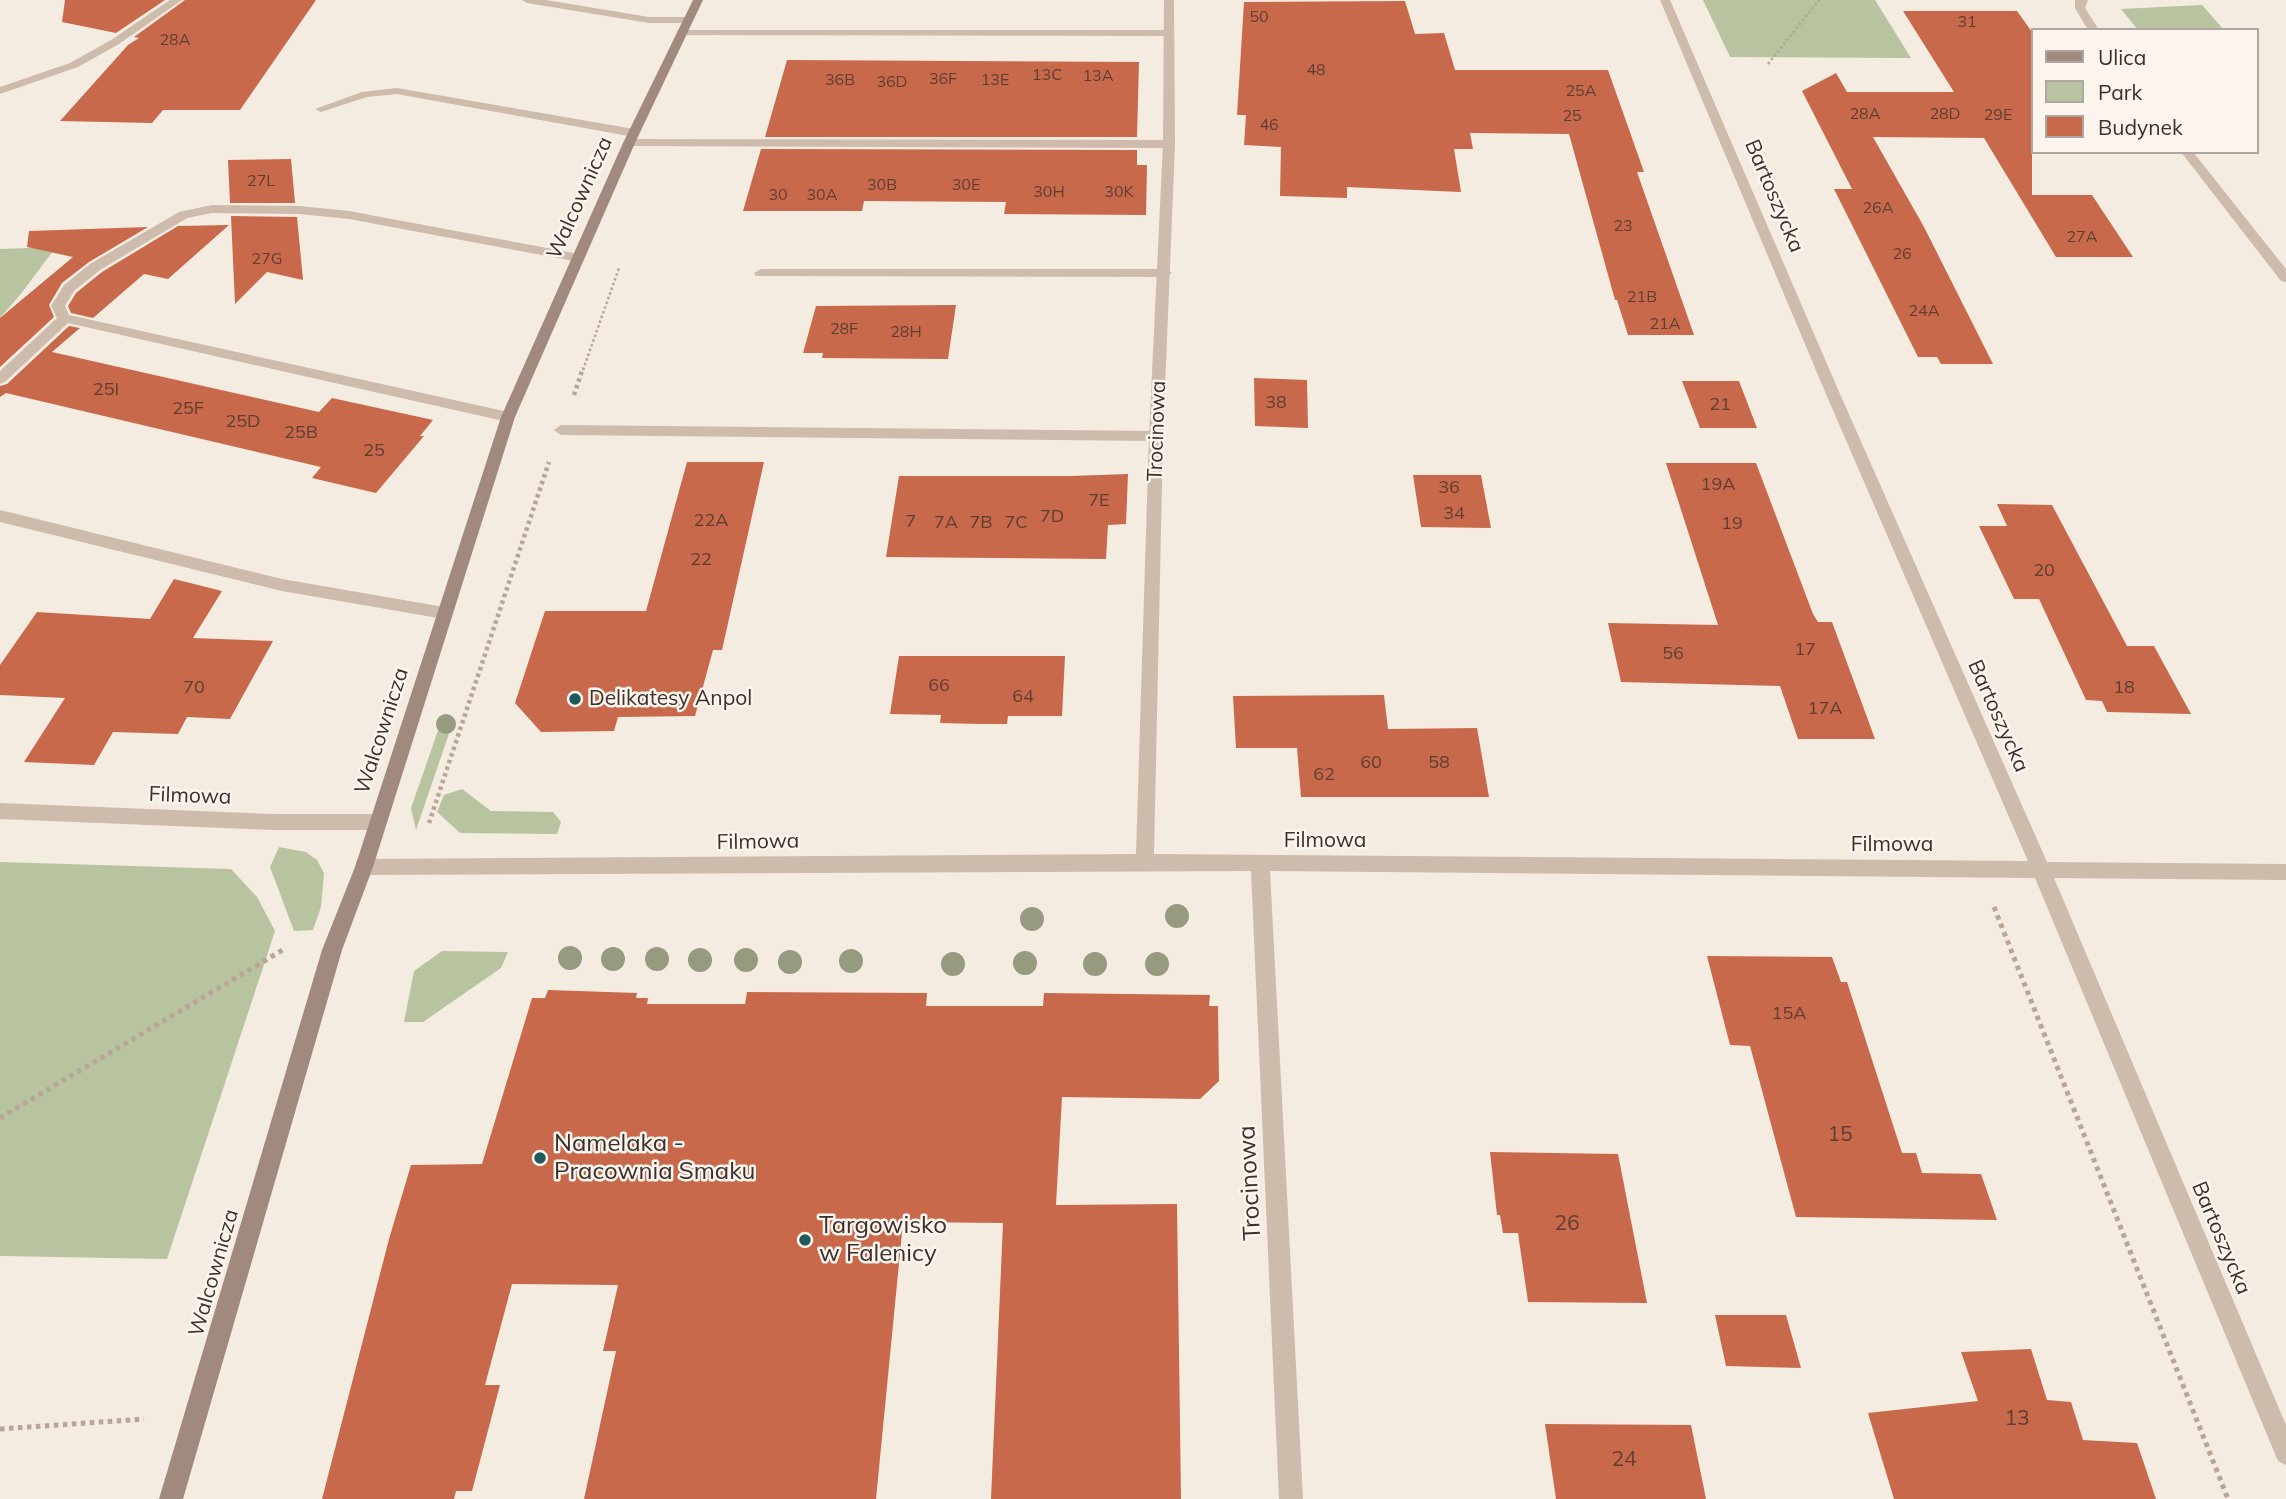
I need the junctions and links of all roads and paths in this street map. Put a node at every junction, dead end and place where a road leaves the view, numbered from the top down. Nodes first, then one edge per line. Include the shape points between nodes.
1 (177, 0) edge
2 (527, 0) edge
3 (698, 0) edge
4 (1169, 0) edge
5 (1665, 0) edge
6 (1819, 0) edge
7 (2083, 0) edge
8 (685, 26) junction
9 (2093, 28) edge
10 (1168, 33) junction
11 (1768, 64) dead end
12 (0, 91) edge
13 (321, 109) dead end
14 (632, 138) junction
15 (1169, 144) junction
16 (2189, 154) edge
17 (579, 258) junction
18 (1165, 273) junction
19 (761, 274) dead end
20 (2286, 278) edge
21 (65, 318) junction
22 (0, 379) edge
23 (508, 417) junction
24 (561, 430) dead end
25 (1156, 436) junction
26 (0, 516) edge
27 (444, 613) junction
28 (0, 811) edge
29 (377, 822) junction
30 (1145, 862) junction
31 (1260, 864) junction
32 (363, 867) junction
33 (1979, 868) junction
34 (2041, 869) junction
35 (2286, 872) edge
36 (286, 948) dead end
37 (0, 1118) edge
38 (144, 1419) dead end
39 (0, 1429) edge
40 (2286, 1453) edge
41 (171, 1499) edge
42 (1291, 1499) edge
43 (2228, 1499) edge

1 - 12 street via 74,65
2 - 8 street
3 - 8 street, Walcownicza
4 - 10 street, Trocinowa
5 - 34 street, Bartoszycka
6 - 11 path
7 - 9 street via 2080,9
8 - 10 street
8 - 14 street, Walcownicza
10 - 15 street, Trocinowa
13 - 14 street via 366,94 397,91
14 - 15 street
14 - 17 street, Walcownicza
15 - 18 street, Trocinowa
16 - 20 street
17 - 21 street via 349,215 212,209 183,215 95,267 69,288 58,306
17 - 23 street, Walcownicza
18 - 19 street
18 - 25 street, Trocinowa
21 - 22 street
21 - 23 street
23 - 27 street, Walcownicza
24 - 25 street
25 - 30 street, Trocinowa
26 - 27 street via 282,585
27 - 29 street, Walcownicza
28 - 29 street, Filmowa
29 - 32 street, Walcownicza
30 - 31 street, Filmowa
30 - 32 street, Filmowa
31 - 33 street, Filmowa
31 - 42 street, Trocinowa
32 - 41 street, Walcownicza via 332,950
33 - 34 street, Filmowa
33 - 43 path
34 - 35 street, Filmowa
34 - 40 street, Bartoszycka
36 - 37 path
38 - 39 path

